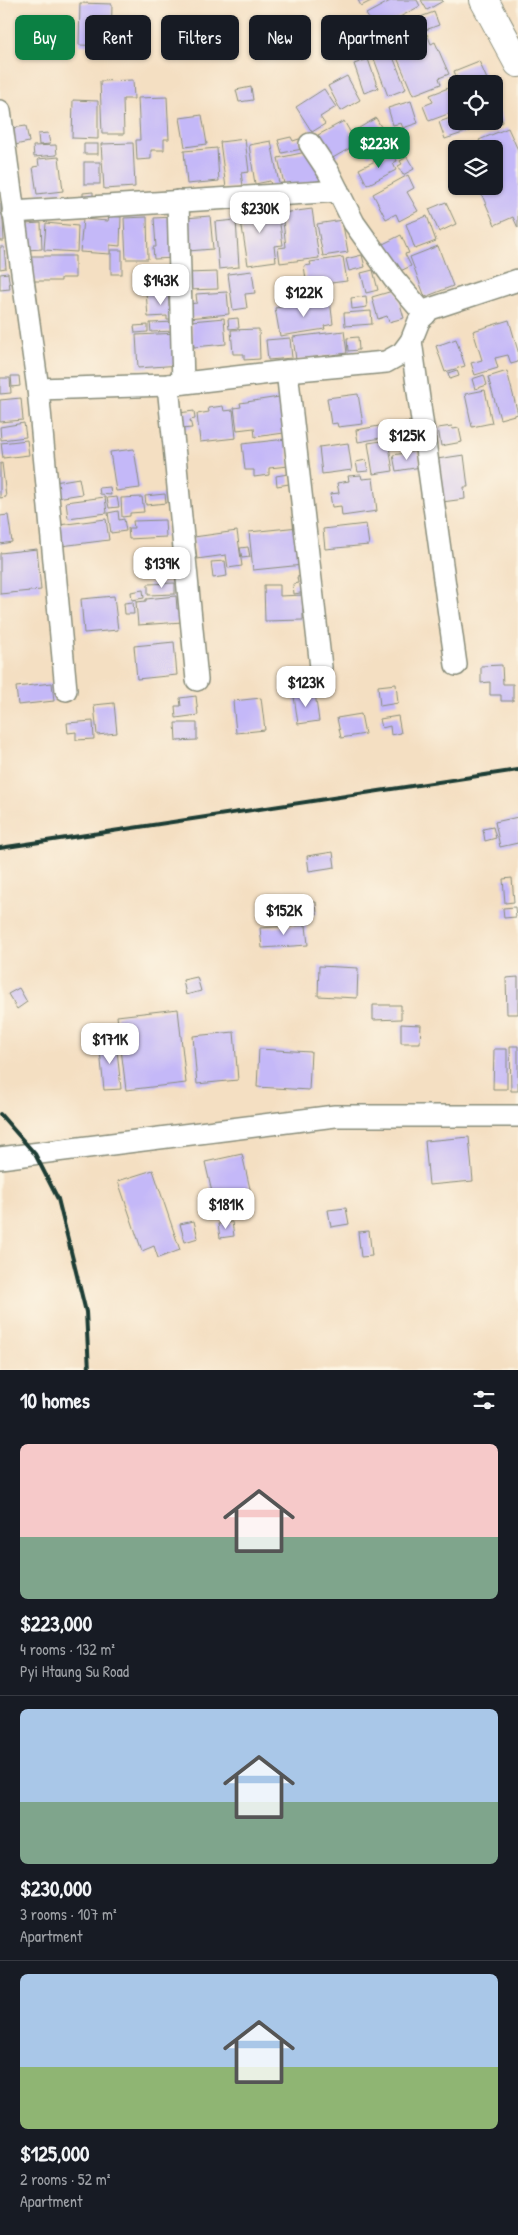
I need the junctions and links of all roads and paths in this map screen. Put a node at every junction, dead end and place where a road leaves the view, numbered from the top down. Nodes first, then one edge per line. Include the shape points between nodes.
1 (484, 0) edge
2 (518, 63) edge
3 (0, 111) edge
4 (310, 144) dead end
5 (338, 191) junction
6 (178, 201) junction
7 (13, 212) junction
8 (518, 280) edge
9 (424, 315) junction
10 (411, 341) junction
11 (288, 371) junction
12 (176, 384) junction
13 (38, 390) junction
14 (456, 666) dead end
15 (321, 667) dead end
16 (197, 680) dead end
17 (66, 690) dead end
18 (518, 1116) edge
19 (0, 1158) edge

1 - 2 highway
3 - 7 street
4 - 5 street
5 - 6 street
5 - 9 street via 354,223 394,280
6 - 7 street
6 - 12 street
7 - 13 street
8 - 9 street via 430,310
9 - 10 street
10 - 11 street via 402,353 386,362
10 - 14 street
11 - 12 street
11 - 15 street
12 - 13 street
12 - 16 street
13 - 17 street
18 - 19 street via 335,1116

